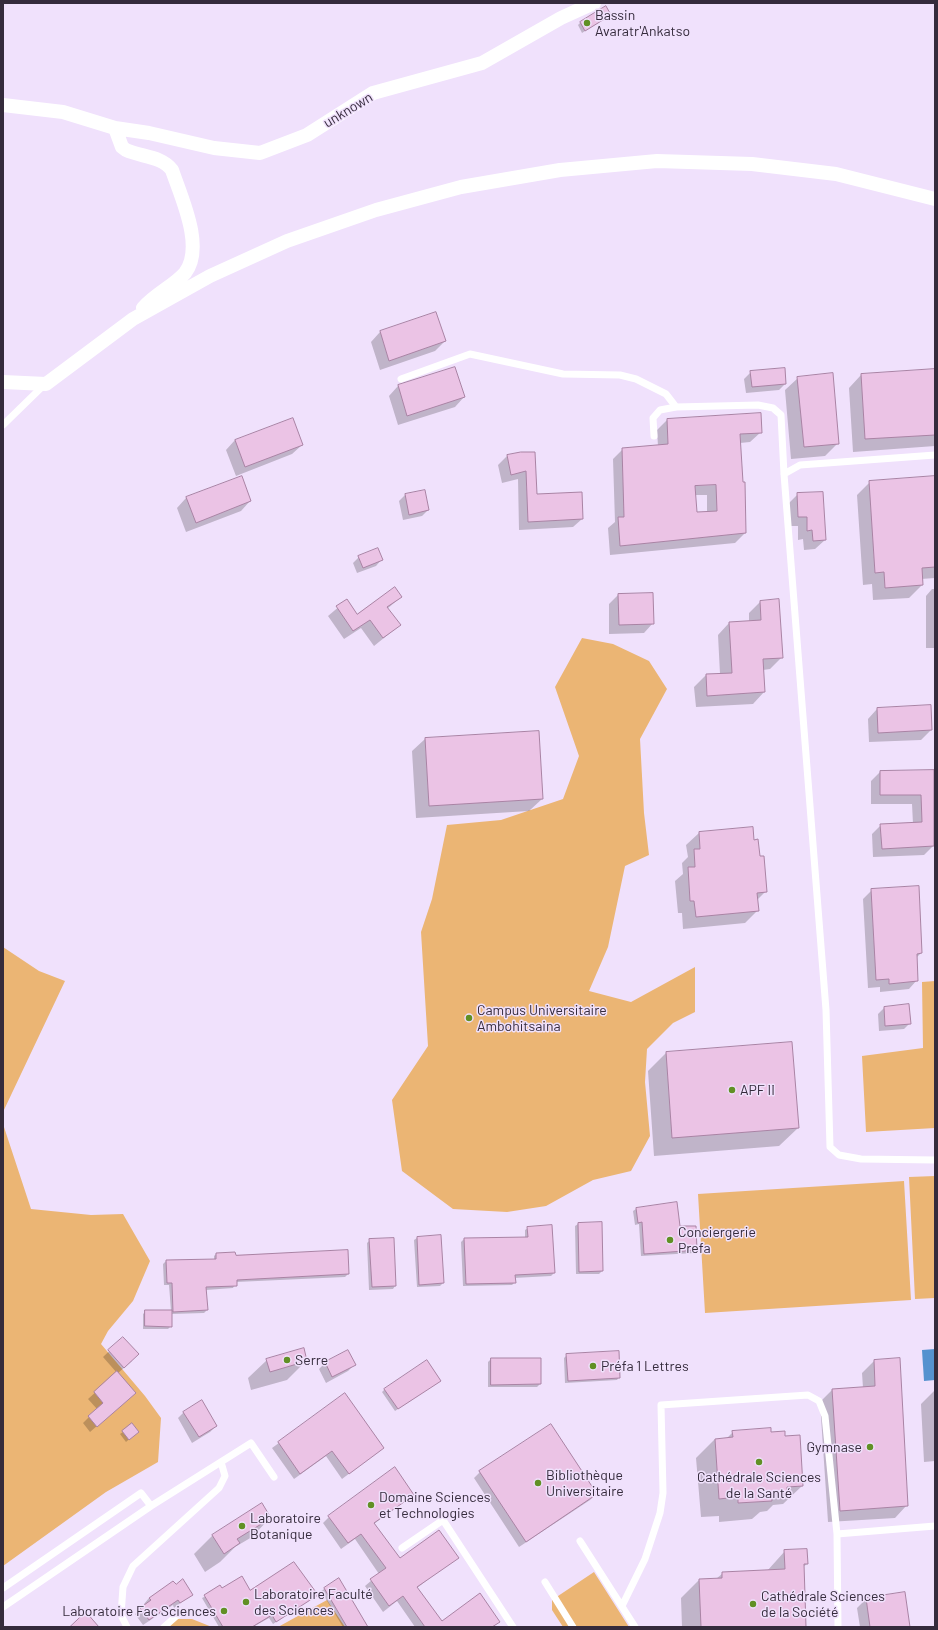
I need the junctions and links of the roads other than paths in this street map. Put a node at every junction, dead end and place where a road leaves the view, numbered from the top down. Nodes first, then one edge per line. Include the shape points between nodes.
1 (594, 3) edge
2 (3, 105) edge
3 (115, 128) junction
4 (935, 199) edge
5 (133, 319) junction
6 (401, 379) dead end
7 (3, 382) edge
8 (46, 384) junction
9 (676, 407) junction
10 (3, 425) edge
11 (654, 436) dead end
12 (935, 455) edge
13 (784, 474) junction
14 (935, 1160) edge
15 (221, 1462) junction
16 (274, 1477) dead end
17 (151, 1506) junction
18 (935, 1526) edge
19 (837, 1534) junction
20 (580, 1541) dead end
21 (402, 1548) dead end
22 (545, 1582) dead end
23 (3, 1588) edge
24 (622, 1606) junction
25 (3, 1607) edge
26 (181, 1612) dead end
27 (127, 1627) edge
28 (164, 1627) edge
29 (513, 1627) edge
30 (573, 1627) edge
31 (636, 1627) edge
32 (838, 1627) edge

1 - 3 street, unknown via 561,18 482,63 373,93 307,135 260,153 214,148 150,133
2 - 3 street, unknown via 63,112
3 - 5 street via 122,147 126,150 160,160 169,166 191,229 191,264 184,274 152,298
4 - 5 street via 836,174 752,164 657,161 560,170 462,187 376,210 287,241 217,272
5 - 8 street
6 - 9 lane via 470,354 563,374 620,374 666,394
7 - 8 street
8 - 10 lane
9 - 11 lane via 660,410 653,418
9 - 13 lane via 758,405 773,408 782,415
12 - 13 lane via 800,465
13 - 14 lane via 826,1010 830,1147 839,1155 861,1160
15 - 16 lane via 251,1443
15 - 17 lane
15 - 27 lane via 224,1476 219,1488 133,1566 123,1587 121,1615
17 - 23 lane via 141,1493
17 - 25 lane
18 - 19 lane
19 - 24 lane via 825,1416 819,1401 808,1395 661,1405 663,1493 660,1513 645,1559
19 - 32 lane
20 - 24 lane
21 - 29 lane via 443,1520
22 - 30 lane
24 - 31 lane
26 - 28 lane

